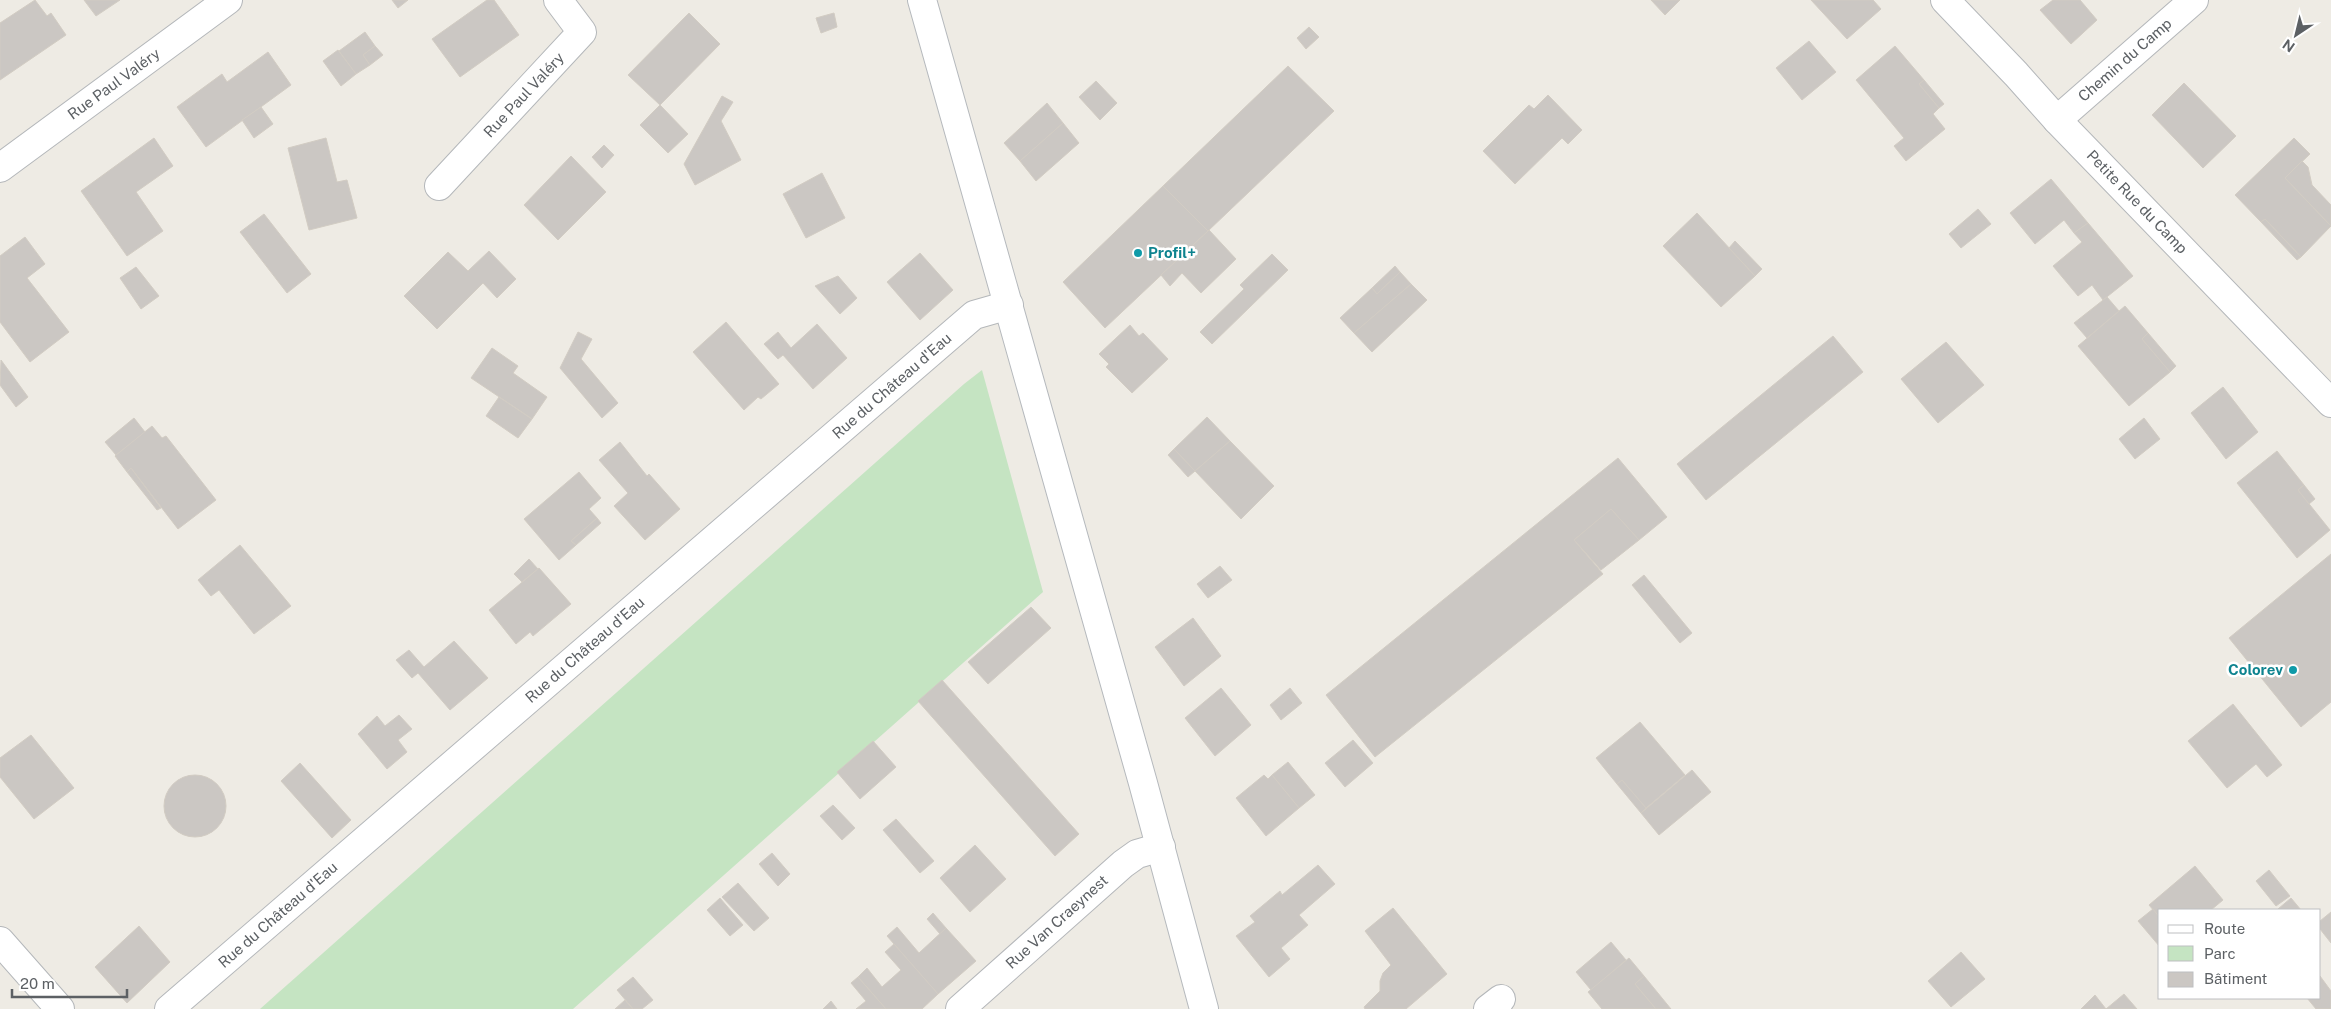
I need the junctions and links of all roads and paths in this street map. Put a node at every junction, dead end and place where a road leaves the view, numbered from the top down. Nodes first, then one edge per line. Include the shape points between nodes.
1 (228, 0) edge
2 (558, 0) edge
3 (922, 0) edge
4 (1945, 0) edge
5 (2194, 0) edge
6 (2057, 120) junction
7 (0, 168) edge
8 (439, 186) dead end
9 (1008, 305) junction
10 (2331, 403) edge
11 (1161, 847) junction
12 (0, 941) edge
13 (60, 1009) edge
14 (169, 1009) edge
15 (960, 1009) edge
16 (1204, 1009) edge

1 - 7 street, Rue Paul Valéry
2 - 8 street, Rue Paul Valéry via 582,32
3 - 9 street
4 - 6 street, Petite Rue du Camp
5 - 6 street, Chemin du Camp
6 - 10 street, Petite Rue du Camp
9 - 11 street
9 - 14 street, Rue du Château d'Eau via 974,315
11 - 15 street, Rue Van Craeynest via 1137,854 1123,864
11 - 16 street
12 - 13 street

